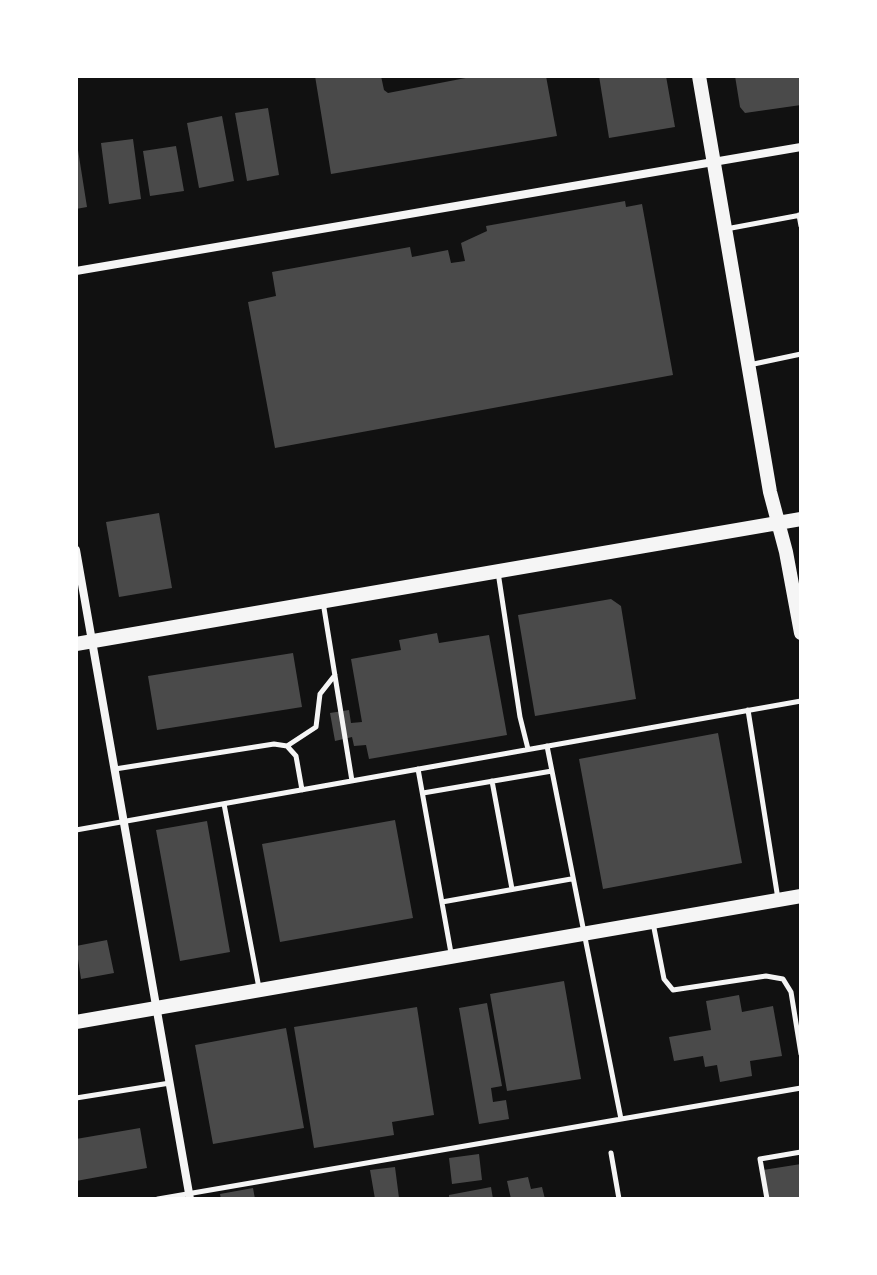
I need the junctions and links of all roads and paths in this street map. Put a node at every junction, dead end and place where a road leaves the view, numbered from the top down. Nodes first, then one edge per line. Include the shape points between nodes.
1 (699, 76) edge
2 (801, 147) edge
3 (714, 163) junction
4 (800, 215) edge
5 (801, 226) edge
6 (725, 230) junction
7 (76, 271) edge
8 (801, 354) edge
9 (749, 365) junction
10 (801, 519) edge
11 (779, 523) junction
12 (76, 550) edge
13 (498, 571) junction
14 (323, 601) junction
15 (801, 627) edge
16 (92, 641) junction
17 (76, 644) edge
18 (335, 674) junction
19 (801, 701) edge
20 (748, 710) junction
21 (287, 746) junction
22 (547, 746) junction
23 (528, 749) junction
24 (115, 769) junction
25 (418, 769) junction
26 (552, 771) junction
27 (352, 781) junction
28 (492, 781) junction
29 (302, 790) junction
30 (423, 793) junction
31 (224, 804) junction
32 (124, 822) junction
33 (76, 830) edge
34 (571, 879) junction
35 (512, 889) junction
36 (801, 896) edge
37 (778, 900) junction
38 (442, 902) junction
39 (653, 922) junction
40 (582, 935) junction
41 (452, 957) junction
42 (259, 991) junction
43 (157, 1008) junction
44 (76, 1022) edge
45 (801, 1054) edge
46 (170, 1083) junction
47 (801, 1088) edge
48 (76, 1098) edge
49 (621, 1119) junction
50 (801, 1152) edge
51 (611, 1153) dead end
52 (190, 1196) edge
53 (158, 1199) edge
54 (619, 1199) edge
55 (767, 1199) edge

1 - 3 main road
2 - 3 street
3 - 6 main road
3 - 7 street
4 - 5 lane
4 - 6 lane
6 - 9 main road
8 - 9 lane
9 - 11 main road
10 - 11 main road
11 - 13 main road
11 - 15 main road
12 - 16 street
13 - 14 main road
13 - 23 lane
14 - 16 main road
14 - 18 lane
16 - 17 main road
16 - 24 street
18 - 21 lane via 320,694 316,727
18 - 27 lane
19 - 20 lane
20 - 22 lane
20 - 37 lane
21 - 24 lane
21 - 29 lane via 296,756
22 - 23 lane
22 - 26 lane
23 - 25 lane
24 - 32 street
25 - 27 lane
25 - 30 lane
26 - 28 lane
26 - 34 lane
27 - 29 lane
28 - 30 lane
28 - 35 lane
29 - 31 lane
30 - 38 lane
31 - 32 lane
31 - 42 lane
32 - 33 lane
32 - 43 street
34 - 35 lane
34 - 40 lane
35 - 38 lane
36 - 37 main road
37 - 39 main road
38 - 41 lane
39 - 40 main road
39 - 45 lane via 664,979 673,990 766,976 783,979 791,992
40 - 41 main road
40 - 49 lane
41 - 42 main road
42 - 43 main road
43 - 44 main road
43 - 46 street
46 - 48 lane
46 - 52 street
47 - 49 lane
49 - 52 lane
50 - 55 lane via 760,1159
51 - 54 lane
52 - 53 lane

